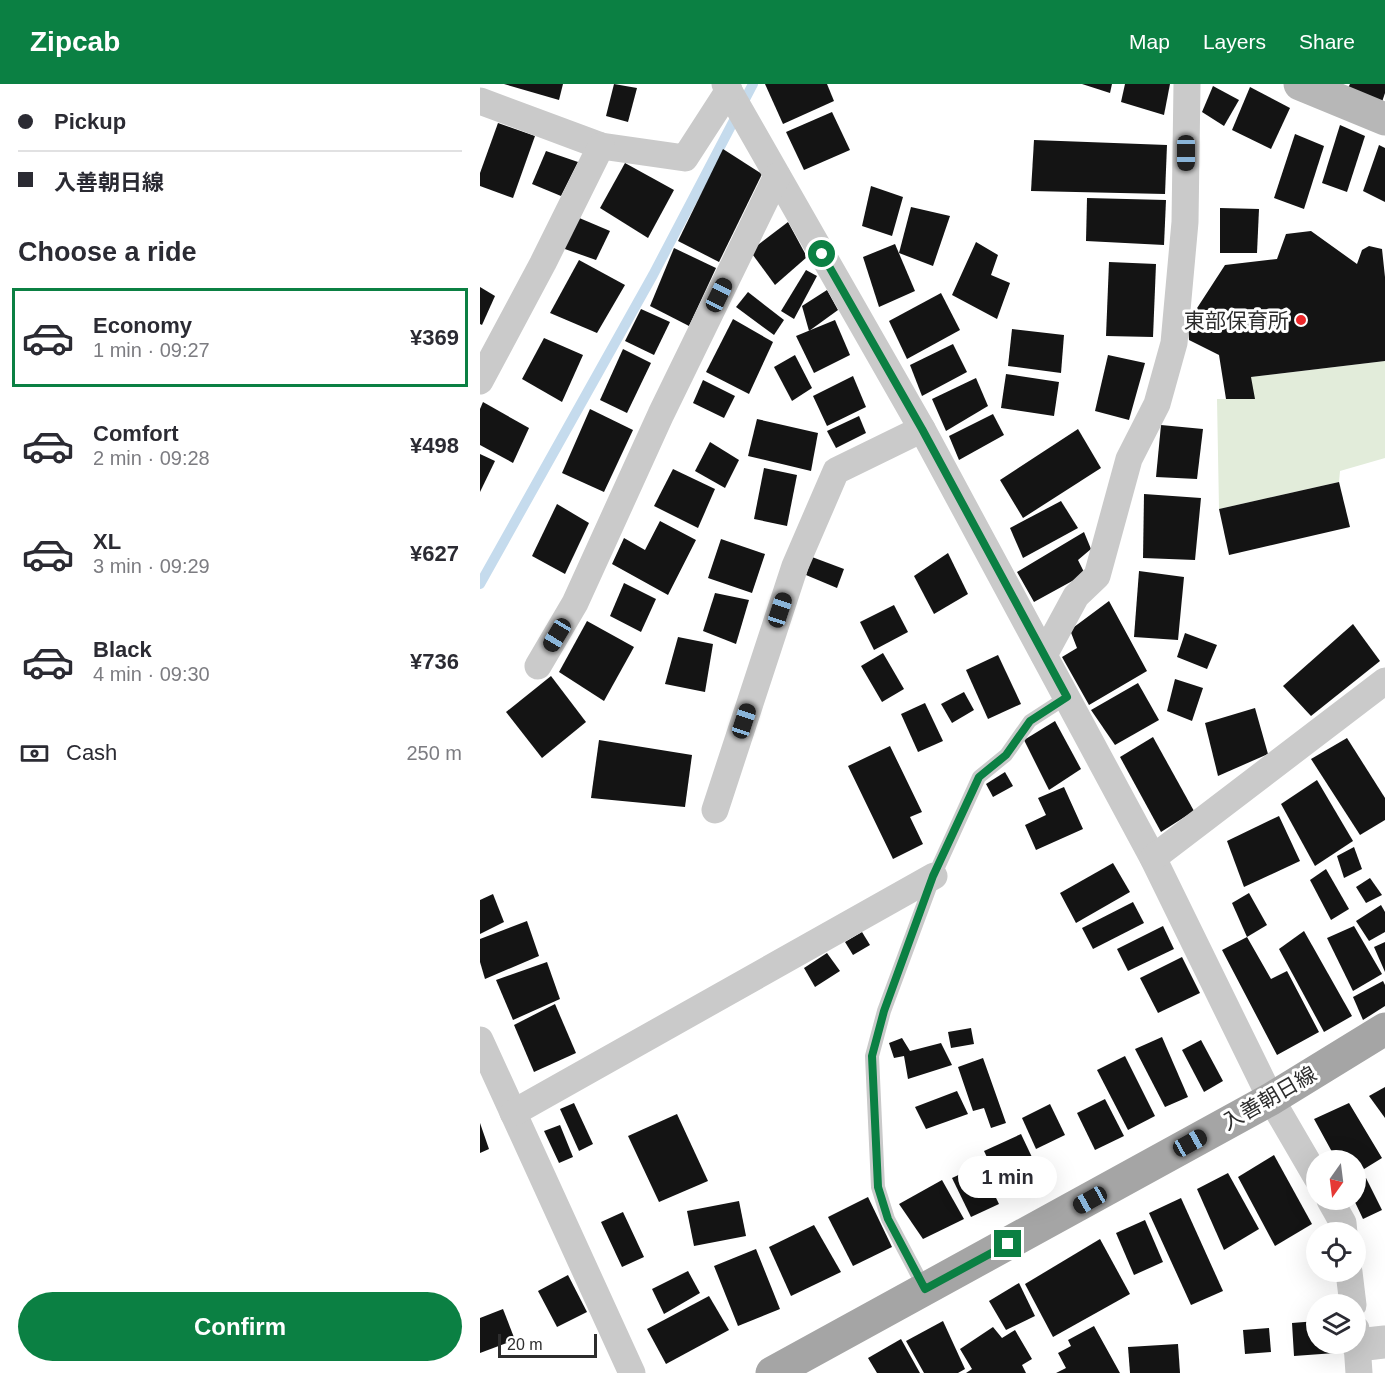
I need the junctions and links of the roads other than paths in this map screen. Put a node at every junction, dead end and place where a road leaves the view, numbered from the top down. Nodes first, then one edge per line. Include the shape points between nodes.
1 (1187, 84) edge
2 (1300, 84) edge
3 (727, 87) edge
4 (480, 101) edge
5 (1385, 119) edge
6 (601, 146) junction
7 (777, 176) junction
8 (480, 381) edge
9 (922, 429) junction
10 (1044, 655) junction
11 (538, 666) dead end
12 (1385, 681) edge
13 (1067, 697) junction
14 (715, 810) dead end
15 (1153, 858) junction
16 (933, 876) junction
17 (1385, 1029) edge
18 (480, 1040) edge
19 (1271, 1099) junction
20 (513, 1113) junction
21 (1306, 1159) edge
22 (925, 1289) junction
23 (632, 1373) edge
24 (772, 1373) edge

1 - 10 street via 1185,222 1174,344 1157,404 1129,459 1097,576 1076,596
2 - 5 main road
3 - 6 street via 685,158
3 - 7 street
4 - 6 street
6 - 8 street
7 - 9 street
7 - 11 street via 661,414 575,603
9 - 10 street
9 - 14 street via 836,471 795,566
10 - 13 street
12 - 15 street
13 - 15 street
13 - 16 lane via 1030,721 1006,755 979,777
15 - 19 street
16 - 20 street
16 - 22 lane via 884,1011 872,1056 878,1187 888,1219
17 - 19 main road, 入善朝日線
18 - 20 street
19 - 21 street
19 - 22 main road, 入善朝日線
20 - 23 street
22 - 24 main road, 入善朝日線

